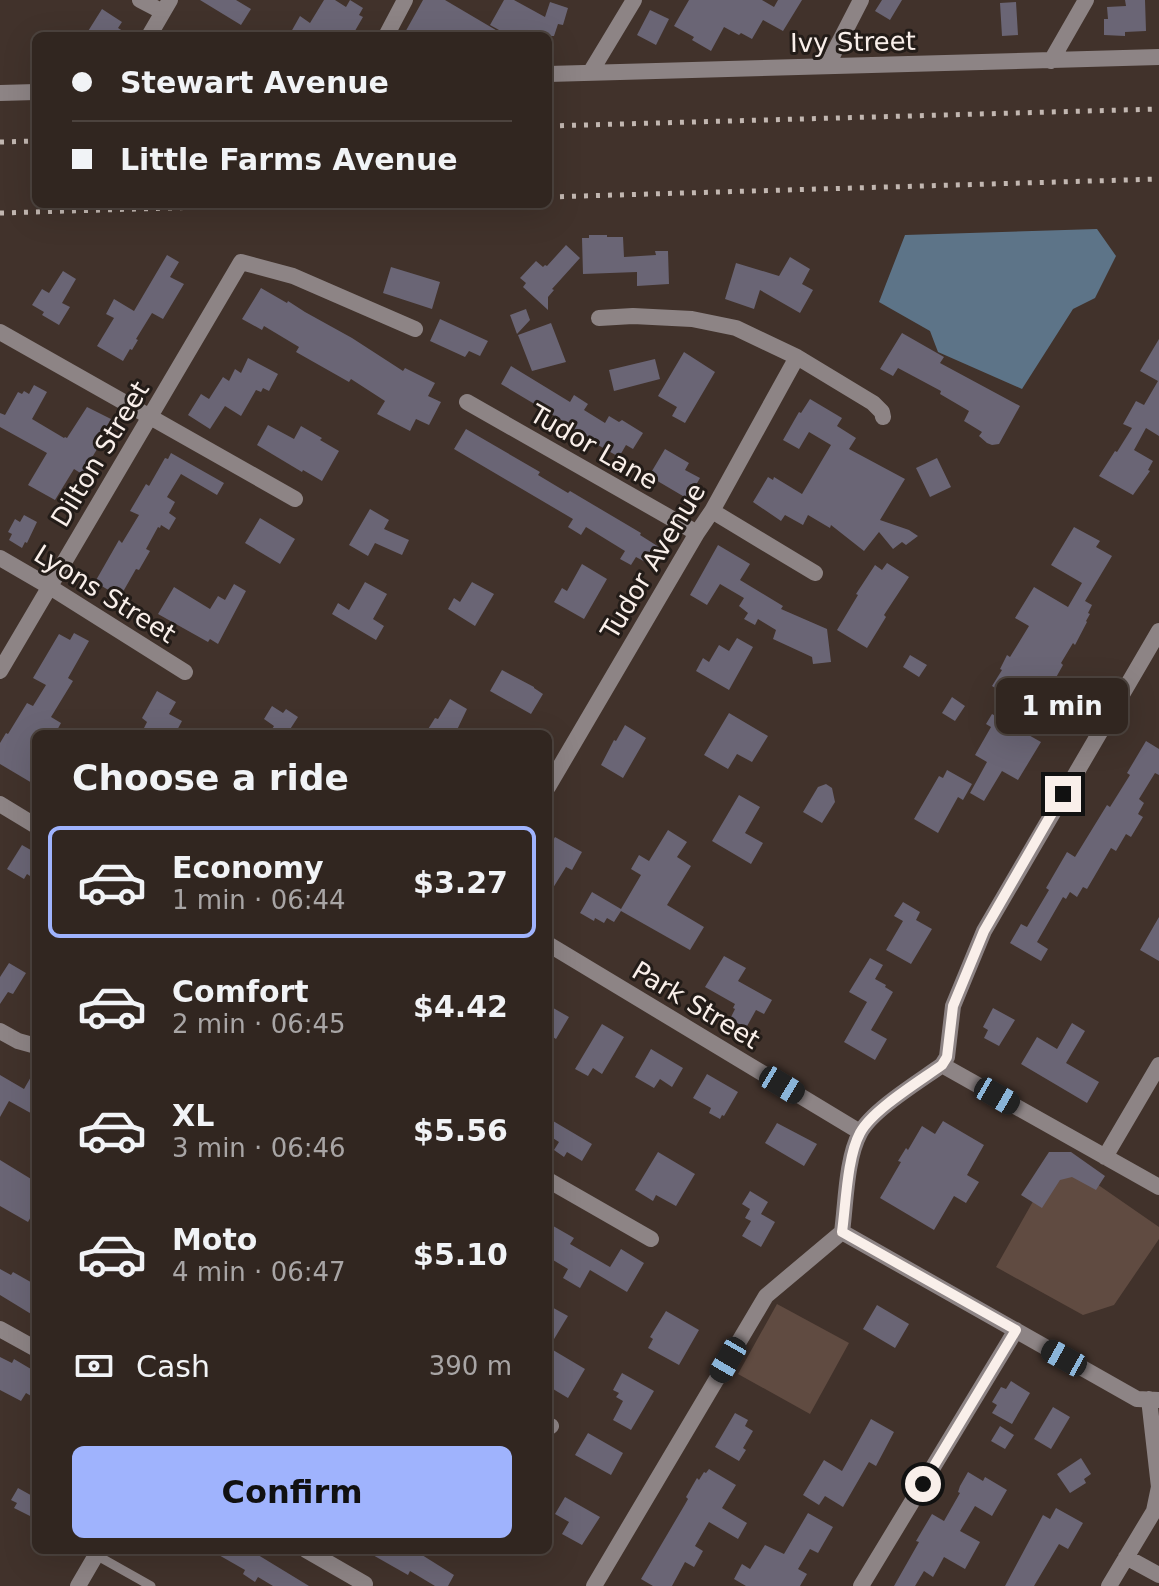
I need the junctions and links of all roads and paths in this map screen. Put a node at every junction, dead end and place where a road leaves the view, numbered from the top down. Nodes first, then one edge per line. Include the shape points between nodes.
1 (140, 0) edge
2 (405, 0) edge
3 (634, 0) edge
4 (861, 0) edge
5 (1086, 0) edge
6 (166, 6) edge
7 (151, 32) edge
8 (388, 32) edge
9 (1159, 57) edge
10 (1051, 61) junction
11 (827, 66) junction
12 (590, 73) junction
13 (552, 74) edge
14 (32, 92) edge
15 (0, 93) edge
16 (599, 318) dead end
17 (415, 329) dead end
18 (0, 332) edge
19 (797, 357) junction
20 (467, 402) dead end
21 (150, 417) junction
22 (883, 417) dead end
23 (295, 499) dead end
24 (712, 511) junction
25 (697, 533) junction
26 (0, 558) edge
27 (815, 573) dead end
28 (50, 587) junction
29 (1159, 631) edge
30 (0, 671) edge
31 (185, 672) dead end
32 (552, 780) edge
33 (0, 804) edge
34 (32, 824) edge
35 (552, 946) edge
36 (0, 1031) edge
37 (32, 1045) edge
38 (942, 1065) junction
39 (1159, 1065) edge
40 (860, 1132) junction
41 (1105, 1157) junction
42 (552, 1182) edge
43 (1159, 1187) edge
44 (842, 1232) junction
45 (651, 1239) dead end
46 (0, 1329) edge
47 (1016, 1330) junction
48 (32, 1347) edge
49 (1154, 1400) edge
50 (96, 1554) edge
51 (99, 1554) edge
52 (313, 1554) edge
53 (1126, 1557) junction
54 (1159, 1575) edge
55 (365, 1584) edge
56 (78, 1586) edge
57 (151, 1586) edge
58 (594, 1586) edge
59 (861, 1586) edge
60 (1109, 1586) edge

1 - 6 street
2 - 8 street
3 - 12 street
4 - 11 street
5 - 10 street
6 - 7 street
9 - 10 street, Ivy Street
10 - 11 street, Ivy Street
11 - 12 street, Ivy Street
12 - 13 street, Ivy Street
14 - 15 street
16 - 19 street via 692,319 736,328
17 - 21 street, Dilton Street via 293,276 241,262
18 - 21 street
19 - 22 street via 873,403
19 - 24 street, Tudor Avenue
20 - 25 street, Tudor Lane
21 - 23 street
21 - 28 street, Dilton Street
24 - 25 street, Tudor Avenue
24 - 27 street
25 - 32 street, Tudor Avenue
26 - 28 street, Lyons Street
28 - 30 street, Dilton Street
28 - 31 street, Lyons Street
29 - 38 street via 984,931 953,1006
33 - 34 street
35 - 40 street, Park Street
36 - 37 street
38 - 40 street
38 - 41 street
39 - 41 street
40 - 44 street via 851,1159
41 - 43 street
42 - 45 street
44 - 47 street
44 - 58 street via 766,1296
46 - 48 street
47 - 49 street via 1137,1399
47 - 59 street
49 - 53 street via 1159,1487 1154,1511
50 - 56 street
51 - 57 lane
52 - 55 street
53 - 54 street
53 - 60 street

